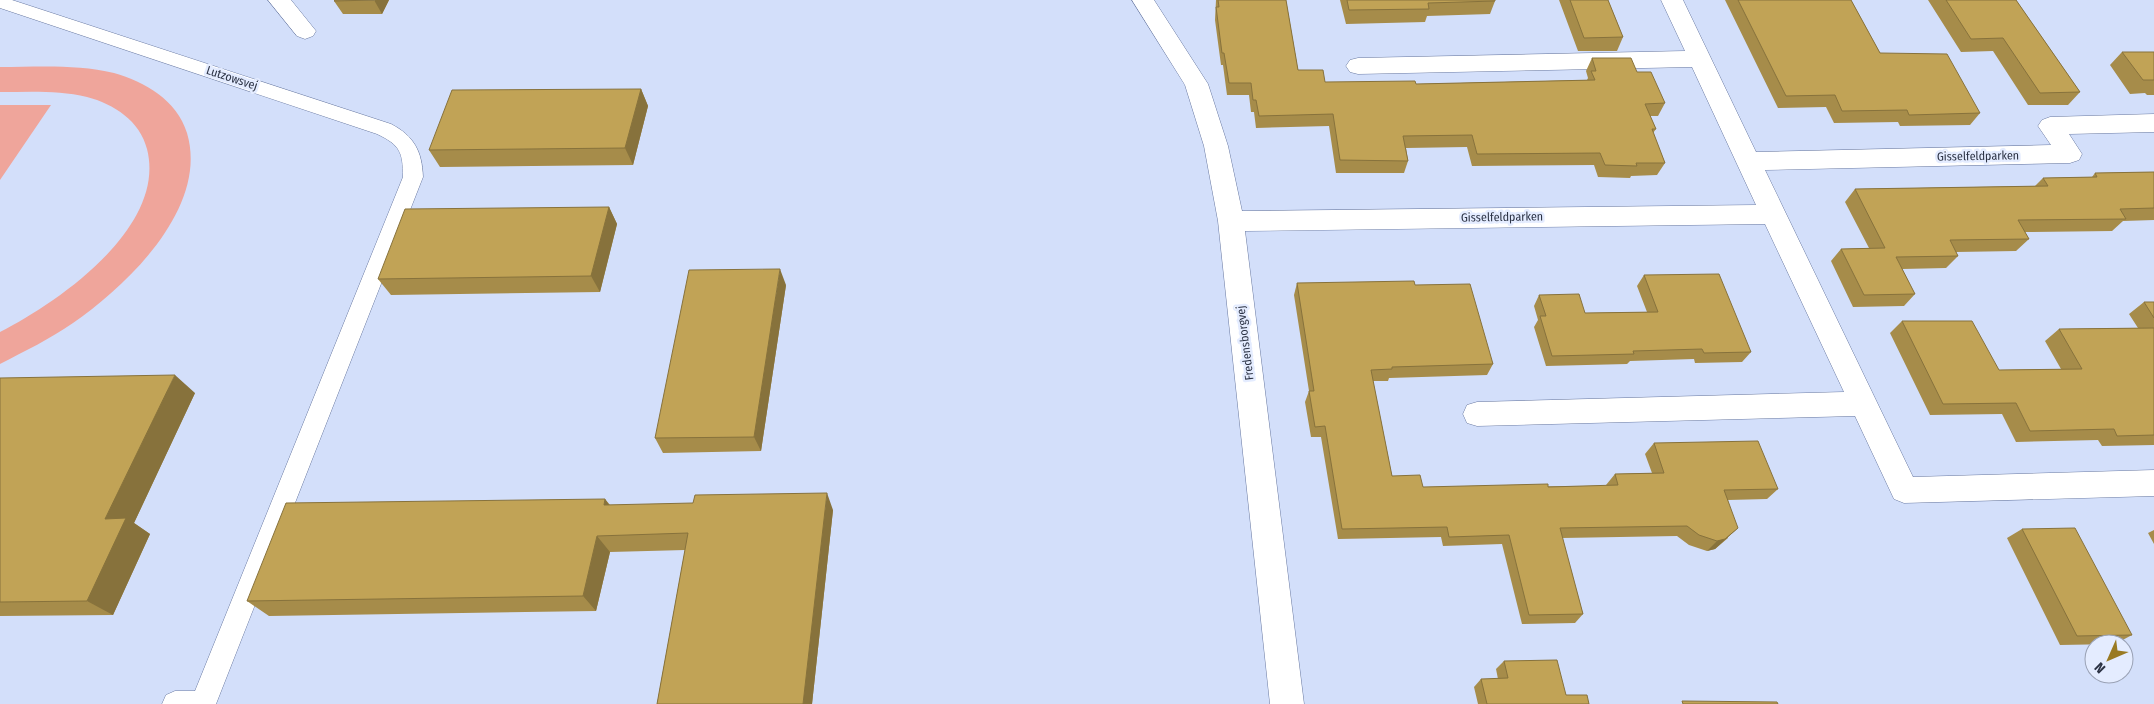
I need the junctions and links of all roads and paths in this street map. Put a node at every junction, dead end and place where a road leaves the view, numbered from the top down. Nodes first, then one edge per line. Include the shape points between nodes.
1 (279, 0) edge
2 (1143, 0) edge
3 (1672, 0) edge
4 (0, 2) edge
5 (305, 31) dead end
6 (1700, 59) junction
7 (1358, 66) dead end
8 (2154, 123) edge
9 (1748, 161) junction
10 (1773, 214) junction
11 (1231, 221) junction
12 (1863, 404) junction
13 (1477, 414) dead end
14 (2154, 483) edge
15 (175, 704) edge
16 (203, 704) edge
17 (1287, 704) edge

1 - 5 street
2 - 11 street, Fredensborgvej via 1196,84 1216,146
3 - 6 street
4 - 16 lane, Lutzowsvej via 384,129 408,144 413,160 413,177
6 - 7 street
6 - 9 street
8 - 9 street, Gisselfeldparken via 2050,126 2070,154
9 - 10 street
10 - 11 street, Gisselfeldparken
10 - 12 street
11 - 17 street, Fredensborgvej
12 - 13 street
12 - 14 street via 1904,490
15 - 16 lane

